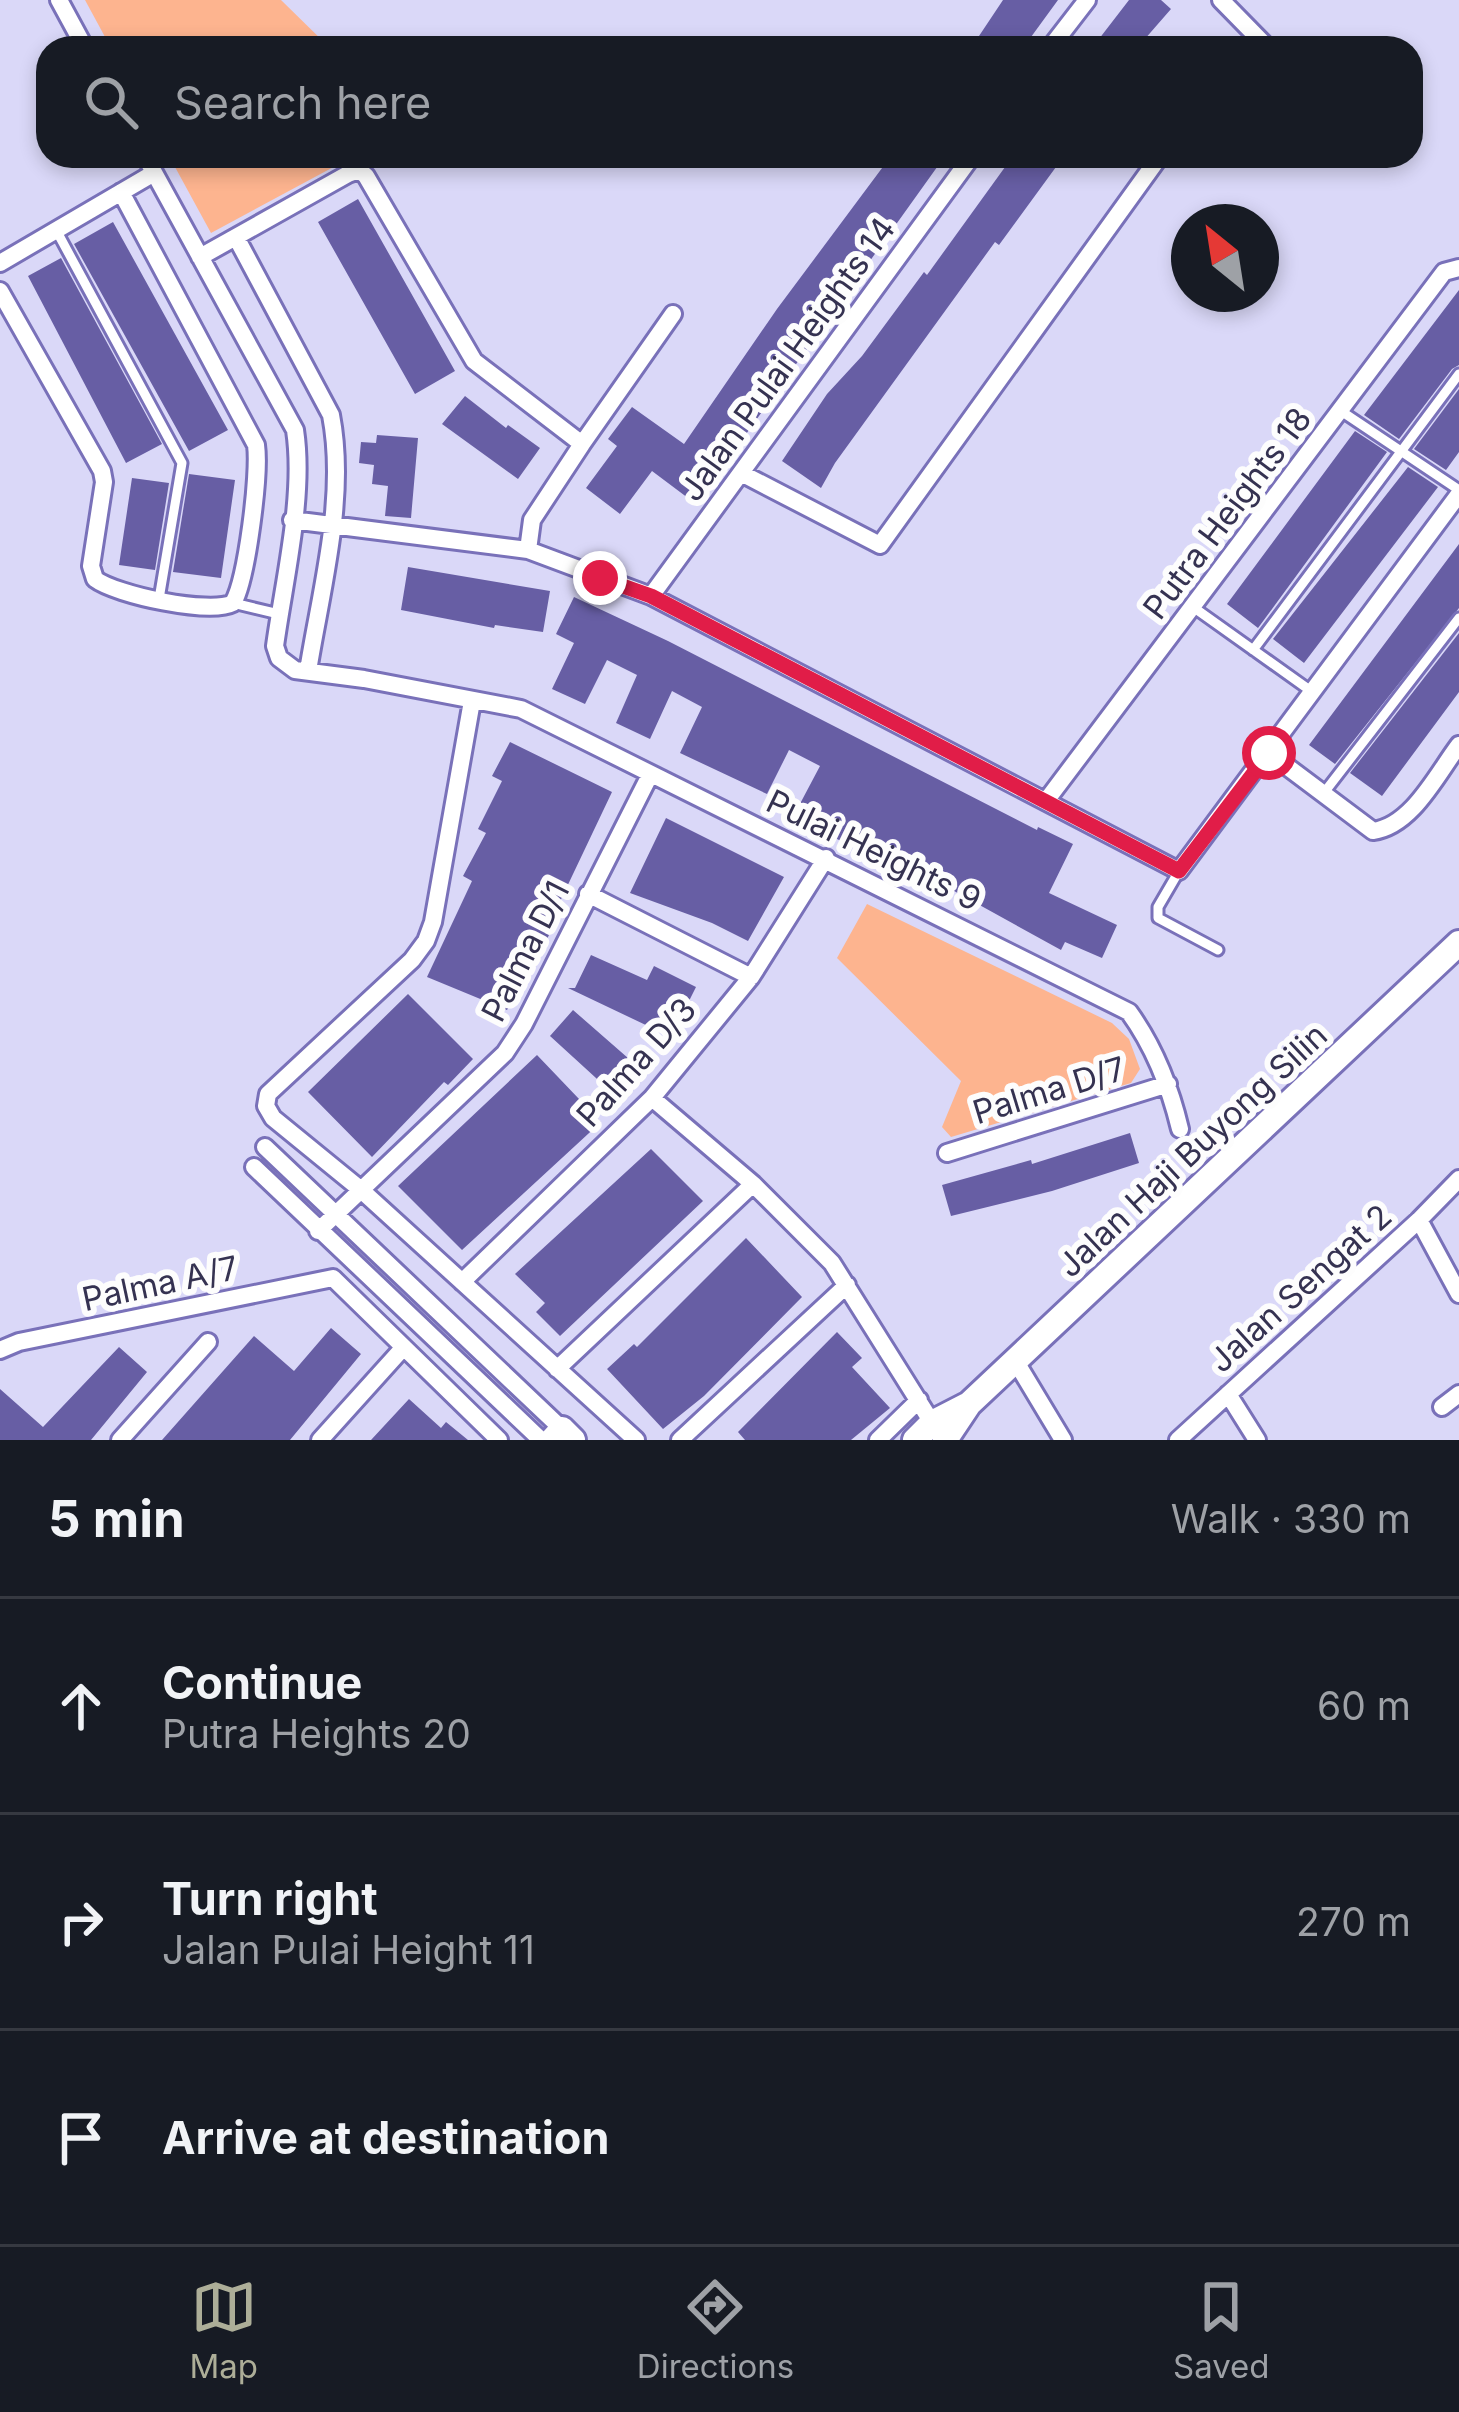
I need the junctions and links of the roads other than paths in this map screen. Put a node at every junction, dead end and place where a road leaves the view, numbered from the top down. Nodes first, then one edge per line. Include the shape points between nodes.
1 (59, 0) edge
2 (1087, 0) edge
3 (1221, 0) edge
4 (1250, 29) junction
5 (78, 36) edge
6 (1059, 36) edge
7 (1245, 36) edge
8 (1257, 36) edge
9 (151, 168) edge
10 (962, 168) edge
11 (1151, 168) edge
12 (154, 173) junction
13 (121, 192) junction
14 (55, 228) junction
15 (237, 239) junction
16 (200, 257) junction
17 (0, 263) edge
18 (1459, 268) edge
19 (0, 291) edge
20 (673, 314) dead end
21 (1459, 374) edge
22 (1341, 411) junction
23 (582, 444) junction
24 (1401, 452) junction
25 (741, 473) junction
26 (1459, 492) edge
27 (292, 520) junction
28 (333, 527) junction
29 (528, 550) junction
30 (651, 596) junction
31 (159, 599) junction
32 (233, 604) junction
33 (1193, 608) junction
34 (279, 614) junction
35 (1459, 618) edge
36 (1253, 650) junction
37 (308, 671) junction
38 (1313, 692) junction
39 (472, 701) junction
40 (1459, 745) edge
41 (1269, 753) junction
42 (650, 775) junction
43 (1323, 794) junction
44 (1046, 802) junction
45 (826, 858) junction
46 (1179, 871) junction
47 (588, 894) junction
48 (1459, 943) edge
49 (1218, 950) dead end
50 (751, 977) junction
51 (1168, 1084) junction
52 (652, 1098) junction
53 (1180, 1129) dead end
54 (265, 1147) dead end
55 (947, 1153) dead end
56 (254, 1168) dead end
57 (1459, 1179) edge
58 (753, 1184) junction
59 (361, 1189) junction
60 (336, 1213) junction
61 (1419, 1220) junction
62 (318, 1231) junction
63 (462, 1282) junction
64 (848, 1285) junction
65 (1459, 1294) edge
66 (208, 1342) dead end
67 (404, 1348) junction
68 (0, 1350) edge
69 (1016, 1362) junction
70 (557, 1369) junction
71 (1228, 1394) junction
72 (1459, 1394) edge
73 (919, 1400) junction
74 (1442, 1407) dead end
75 (934, 1436) edge
76 (557, 1437) edge
77 (120, 1440) edge
78 (320, 1440) edge
79 (499, 1440) edge
80 (635, 1440) edge
81 (680, 1440) edge
82 (878, 1440) edge
83 (1063, 1440) edge
84 (1178, 1440) edge
85 (1257, 1440) edge

1 - 5 street
2 - 6 street
3 - 4 street
4 - 7 street
4 - 8 street
9 - 12 street
10 - 25 street, Jalan Pulai Heights 14
11 - 25 street via 880,545
12 - 13 street
12 - 16 street
13 - 14 street
13 - 32 street via 253,434 258,469
14 - 17 street
14 - 31 lane via 182,463
15 - 16 street
15 - 23 street via 358,170 474,361
15 - 28 street via 331,415
16 - 27 street via 295,430
18 - 22 street, Putra Heights 18 via 1444,272
19 - 31 street via 101,471 95,578
20 - 23 street
21 - 24 lane
22 - 24 lane
22 - 33 street, Putra Heights 18
23 - 29 street via 532,520
24 - 26 lane
24 - 36 lane
25 - 30 street, Jalan Pulai Heights 14
26 - 38 street
27 - 28 street
27 - 34 street
28 - 29 street
28 - 37 street
29 - 30 street
30 - 44 street
31 - 32 street
32 - 34 lane
33 - 36 lane
33 - 44 street, Putra Heights 18
34 - 37 street via 279,658
35 - 43 lane
36 - 38 lane
37 - 39 street, Pulai Heights 9
38 - 41 street
39 - 42 street, Pulai Heights 9 via 521,709
39 - 59 street via 426,941 268,1094 273,1118
40 - 43 street via 1389,829 1373,831
41 - 43 street
41 - 46 street
42 - 45 street, Pulai Heights 9
42 - 47 street, Palma D/1
44 - 46 street
45 - 50 street, Palma D/3
45 - 51 street, Pulai Heights 9 via 1129,1012
46 - 49 lane via 1158,918
47 - 50 street
47 - 59 street, Palma D/1 via 505,1053
48 - 69 street, Jalan Haji Buyong Silin
50 - 52 street, Palma D/3
51 - 53 street, Pulai Heights 9
51 - 55 street, Palma D/7
52 - 58 street
52 - 63 street, Palma D/3
54 - 60 street
56 - 62 street
57 - 61 street, Jalan Sengat 2
58 - 64 street
58 - 70 street
59 - 60 street, Palma D/1
59 - 63 street
60 - 62 street, Palma D/1
60 - 76 street
61 - 65 street
61 - 71 street, Jalan Sengat 2
62 - 76 street
63 - 70 street
64 - 73 street
64 - 81 street
66 - 77 street
67 - 68 street, Palma A/7 via 333,1278
67 - 78 street
67 - 79 street
69 - 75 street, Jalan Haji Buyong Silin
69 - 83 street
70 - 80 street
71 - 84 street, Jalan Sengat 2
71 - 85 street
72 - 74 street
73 - 75 street
73 - 82 street

